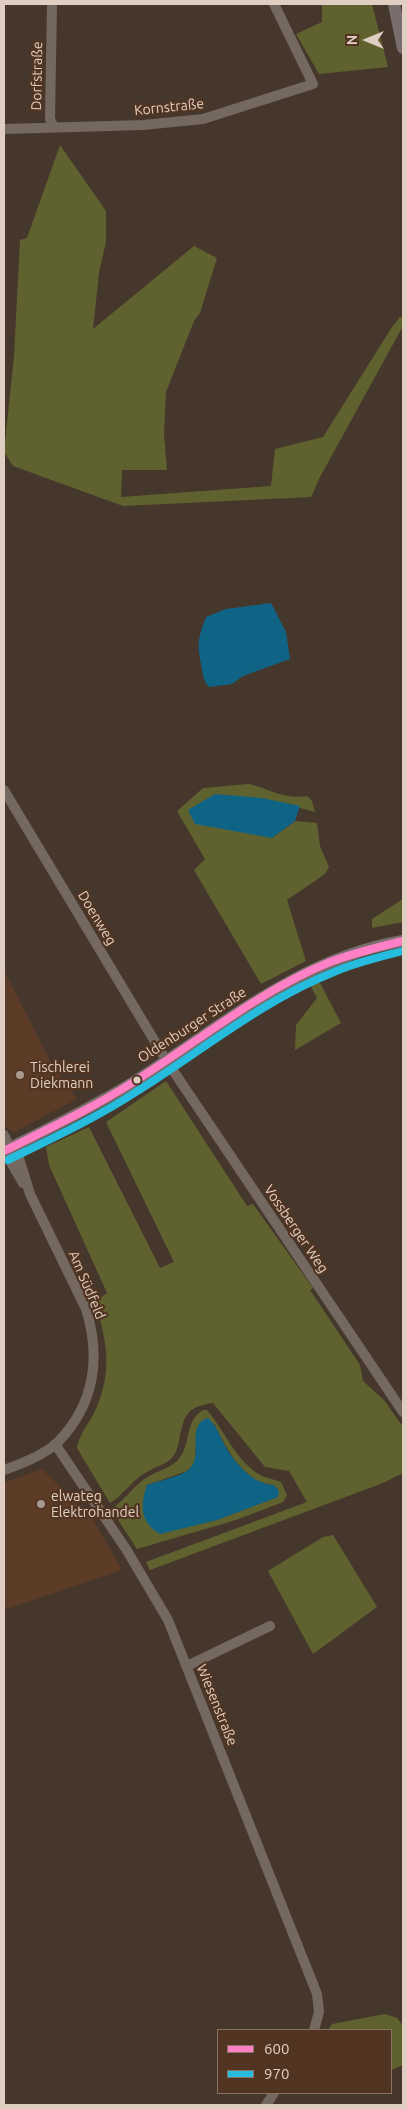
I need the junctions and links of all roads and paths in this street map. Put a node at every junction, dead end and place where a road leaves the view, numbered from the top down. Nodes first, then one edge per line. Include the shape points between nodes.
1 (52, 4) edge
2 (274, 4) edge
3 (394, 4) edge
4 (403, 48) edge
5 (54, 128) junction
6 (4, 129) edge
7 (4, 790) edge
8 (403, 940) edge
9 (166, 1060) junction
10 (4, 1135) edge
11 (7, 1150) edge
12 (403, 1412) edge
13 (55, 1444) junction
14 (4, 1470) edge
15 (270, 1626) dead end
16 (186, 1666) junction
17 (314, 2029) edge

1 - 5 street, Dorfstraße via 50,119
2 - 5 street, Kornstraße via 313,84 203,119
3 - 4 main road
5 - 6 street, Dorfstraße
7 - 9 street, Doenweg
8 - 9 main road, Oldenburger Straße via 340,958 285,983
9 - 11 main road, Oldenburger Straße via 103,1100
9 - 12 street, Vossberger Weg
10 - 11 street, Am Südfeld
11 - 13 street, Am Südfeld via 18,1155 30,1194 86,1309 94,1342 94,1370 87,1396 72,1424
13 - 14 street, Am Südfeld
13 - 16 street, Wiesenstraße via 143,1576 168,1620
15 - 16 street
16 - 17 street, Wiesenstraße via 317,1994 319,2012

